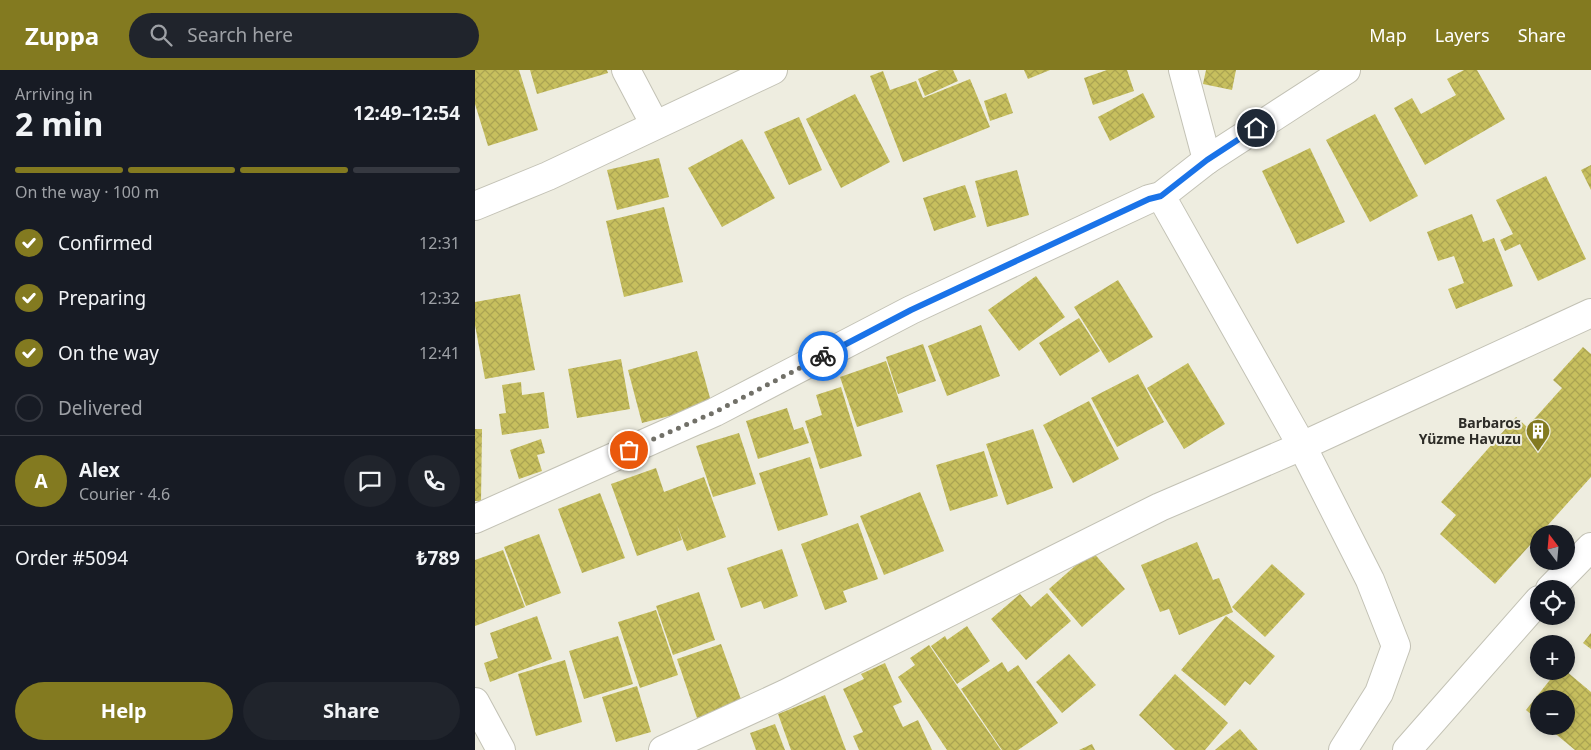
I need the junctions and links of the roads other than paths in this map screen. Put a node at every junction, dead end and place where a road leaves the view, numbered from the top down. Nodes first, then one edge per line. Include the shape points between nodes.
1 (626, 70) edge
2 (773, 70) edge
3 (1183, 70) edge
4 (1340, 72) edge
5 (655, 126) junction
6 (1207, 160) junction
7 (1161, 196) junction
8 (475, 206) edge
9 (1591, 313) edge
10 (1302, 446) junction
11 (475, 518) edge
12 (1591, 547) edge
13 (1559, 580) edge
14 (1530, 610) edge
15 (475, 702) edge
16 (501, 750) edge
17 (663, 750) edge
18 (1343, 750) edge
19 (1407, 750) edge

1 - 5 street
2 - 5 street
3 - 6 street
4 - 6 street
5 - 8 street
6 - 7 street
7 - 10 street
7 - 11 street via 911,310 715,412
9 - 10 street
10 - 17 street via 1160,507 785,694
10 - 18 street via 1370,580 1396,646 1379,693
12 - 13 street
14 - 19 street
15 - 16 street

